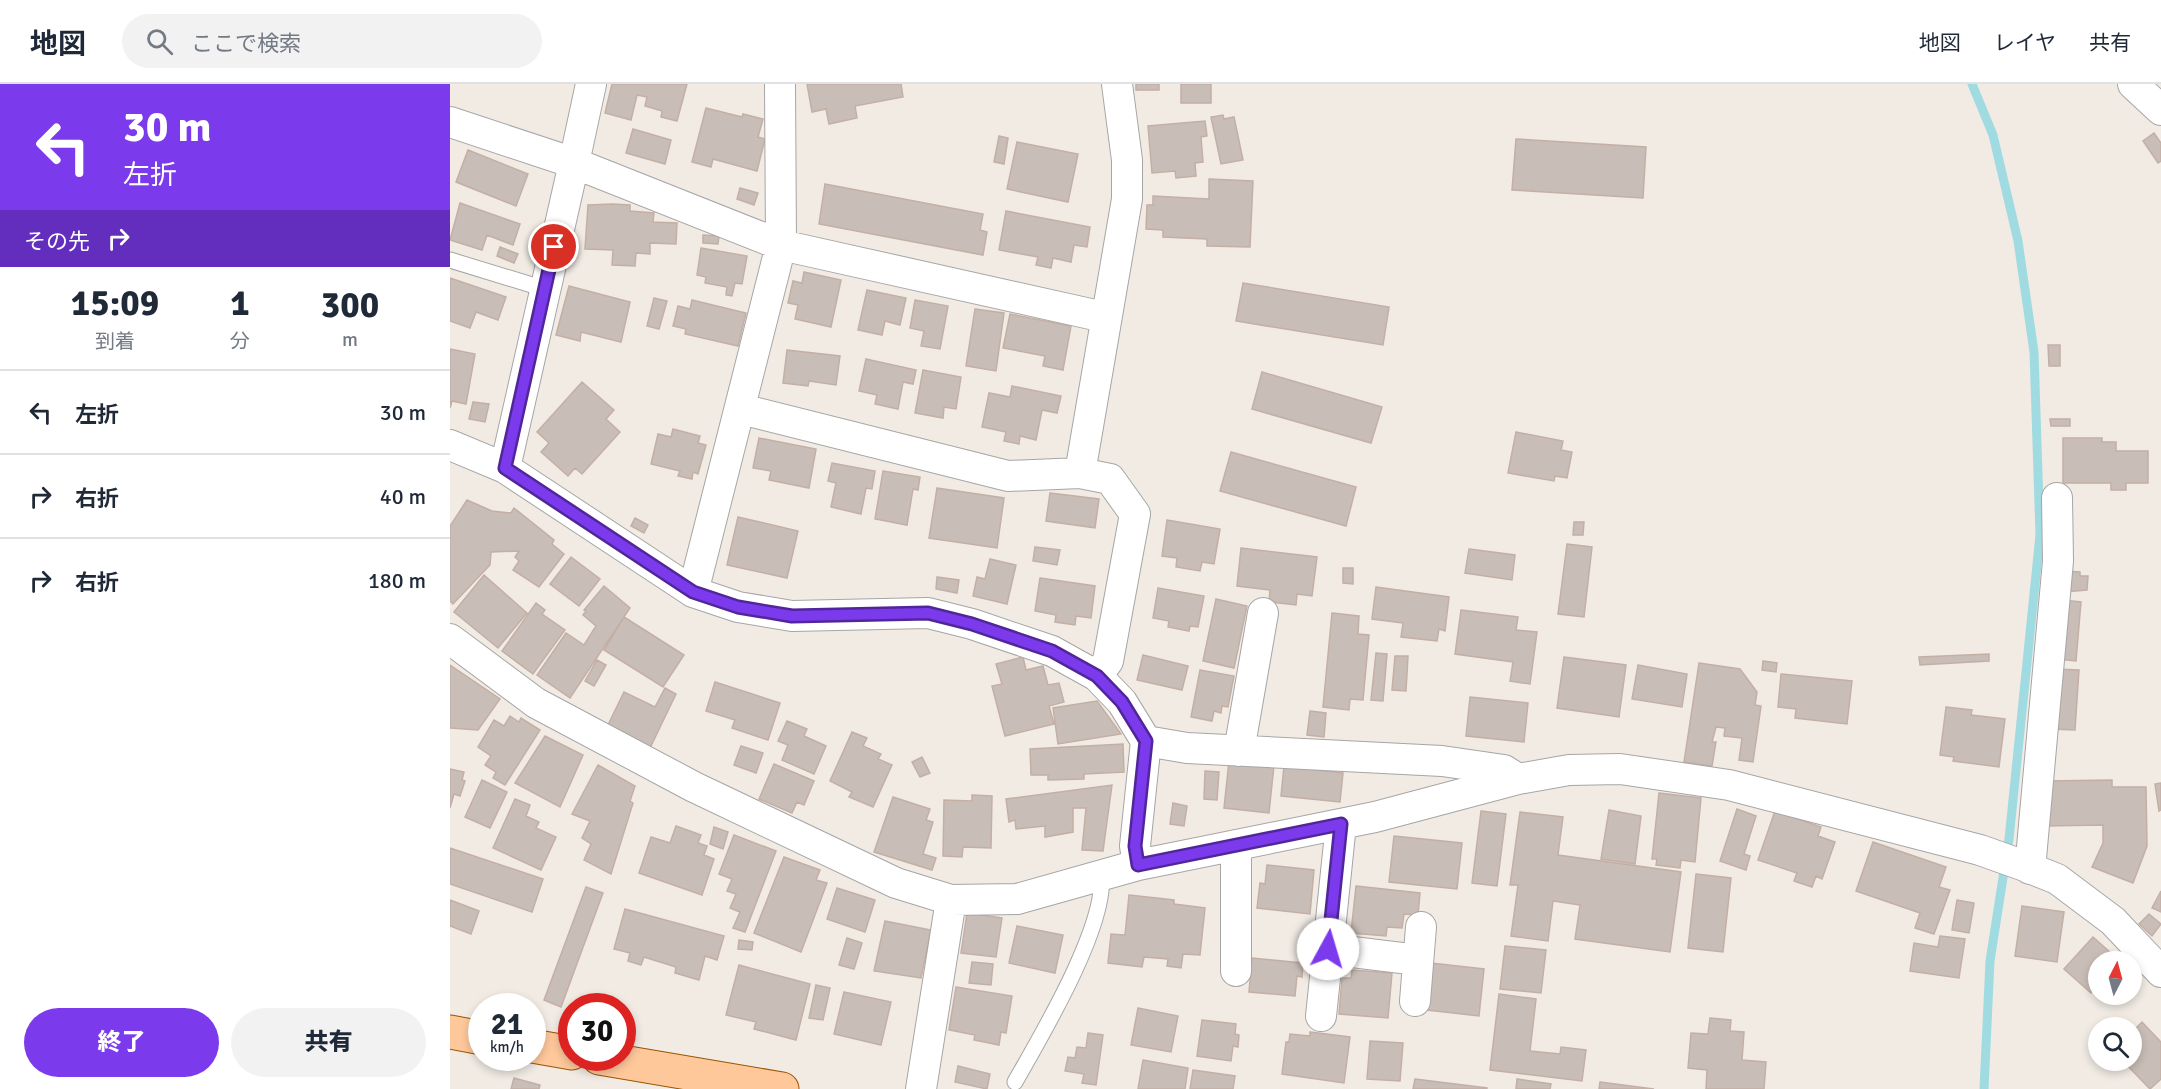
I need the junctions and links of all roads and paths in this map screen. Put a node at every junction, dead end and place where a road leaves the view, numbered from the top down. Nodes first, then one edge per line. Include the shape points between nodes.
1 (591, 84) edge
2 (780, 84) edge
3 (1117, 84) edge
4 (2133, 84) edge
5 (2161, 110) edge
6 (450, 122) edge
7 (574, 164) junction
8 (781, 245) junction
9 (450, 260) edge
10 (545, 289) junction
11 (1104, 317) junction
12 (741, 409) junction
13 (450, 445) edge
14 (505, 468) junction
15 (1080, 473) junction
16 (2057, 498) dead end
17 (693, 592) junction
18 (1263, 612) dead end
19 (450, 639) edge
20 (1097, 676) junction
21 (1146, 741) junction
22 (1239, 751) junction
23 (1518, 779) junction
24 (1341, 824) junction
25 (1236, 845) junction
26 (1138, 865) junction
27 (2026, 867) junction
28 (1101, 875) junction
29 (951, 900) junction
30 (1421, 927) dead end
31 (1328, 949) junction
32 (1418, 960) junction
33 (1236, 971) dead end
34 (2161, 972) edge
35 (1414, 1001) dead end
36 (1321, 1016) dead end
37 (450, 1032) edge
38 (468, 1035) edge
39 (636, 1064) edge
40 (1015, 1082) dead end
41 (782, 1089) edge
42 (921, 1089) edge

1 - 7 street
2 - 8 street
3 - 11 street via 1127,160 1126,199
4 - 5 street
6 - 7 street
7 - 8 street
7 - 10 street
8 - 11 street
8 - 12 street
9 - 10 lane
10 - 14 street
11 - 15 street
12 - 15 street via 1008,476
12 - 17 street
13 - 14 street
14 - 17 street
15 - 20 street via 1110,479 1135,514 1108,661
16 - 27 street via 2058,561
17 - 20 street via 738,607 792,616 928,613 1052,651
18 - 22 street
19 - 29 street via 536,703 694,787 896,883
20 - 21 street via 1122,702
21 - 22 street
21 - 26 street via 1135,846
22 - 23 street via 1442,761 1504,770
23 - 24 street
23 - 27 street via 1569,770 1620,769 1729,785 1994,855
24 - 25 street
24 - 31 street
25 - 26 street
25 - 33 street
26 - 28 street
27 - 34 street via 2057,879 2113,921
28 - 29 street via 1017,899
28 - 40 lane via 1099,907 1062,997
29 - 42 street
30 - 32 street
31 - 32 street
31 - 36 street
32 - 35 street
37 - 38 main road
39 - 41 main road

